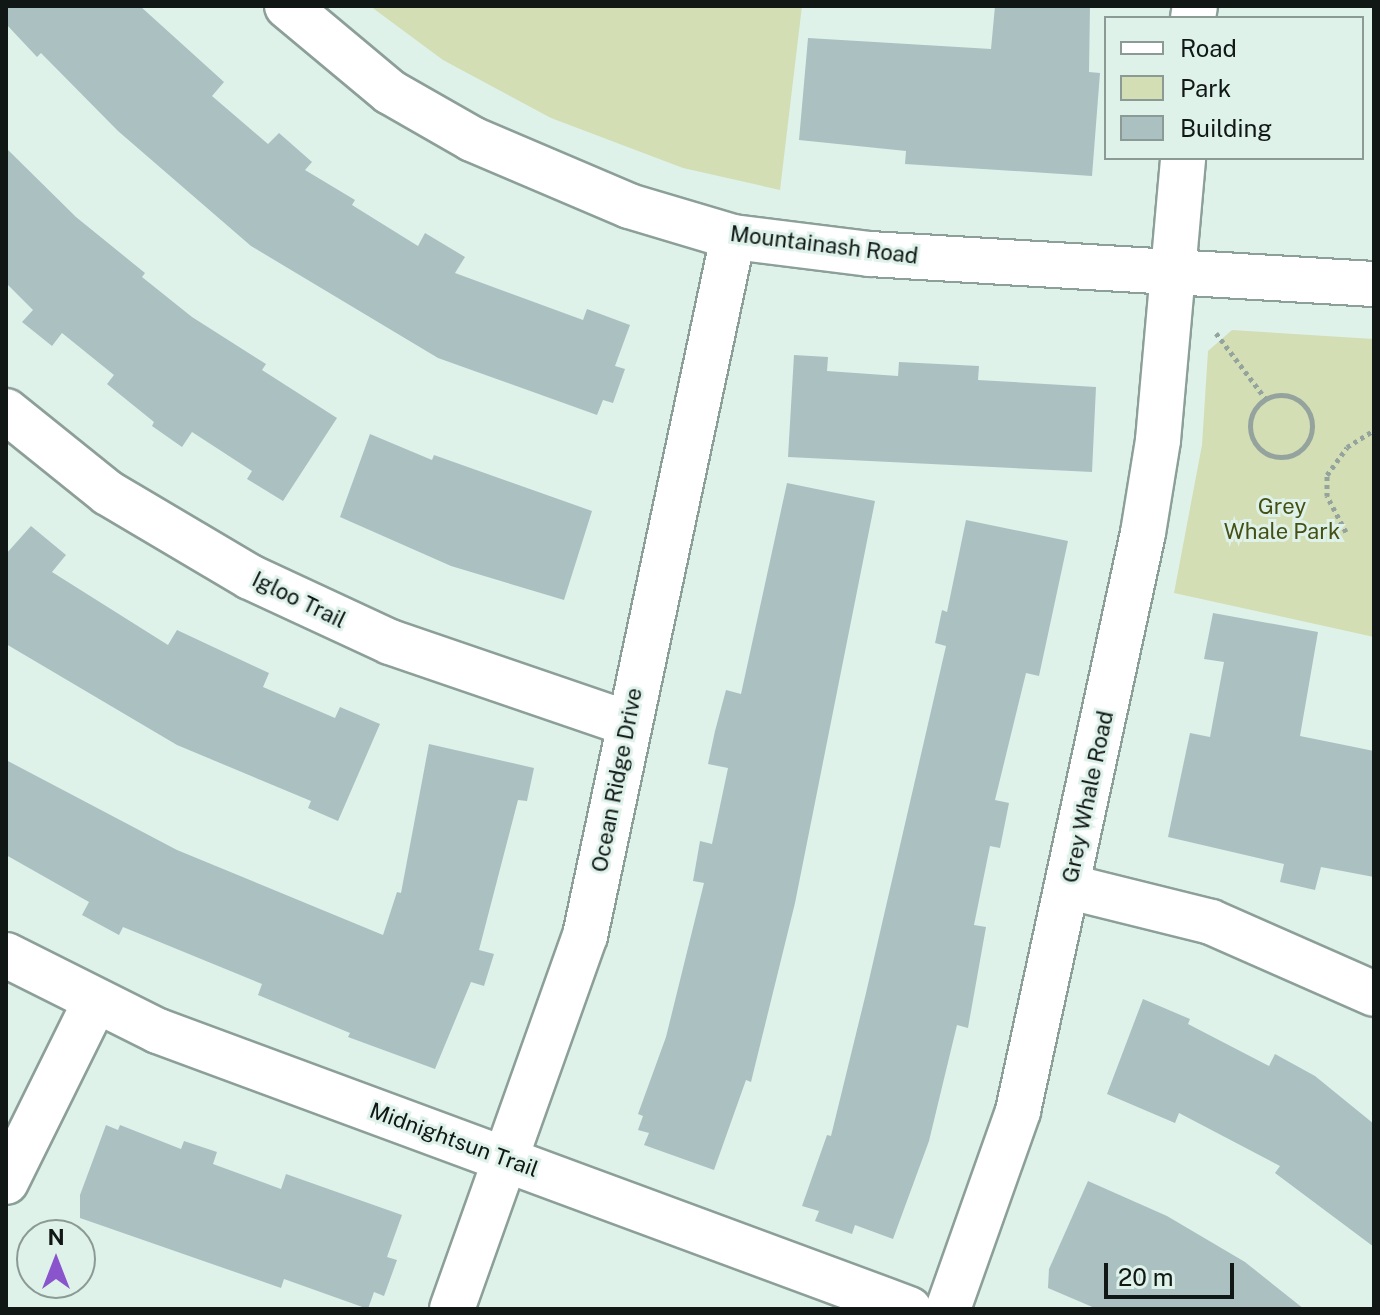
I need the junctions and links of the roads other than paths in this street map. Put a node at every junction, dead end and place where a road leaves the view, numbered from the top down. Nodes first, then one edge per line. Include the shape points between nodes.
1 (287, 6) edge
2 (1183, 160) edge
3 (733, 237) junction
4 (1173, 273) junction
5 (1374, 284) edge
6 (6, 411) edge
7 (627, 723) junction
8 (1070, 887) junction
9 (6, 955) edge
10 (1374, 994) edge
11 (95, 1002) junction
12 (507, 1161) junction
13 (6, 1182) edge
14 (452, 1309) edge
15 (909, 1309) edge
16 (948, 1309) edge

1 - 3 street, Mountainash Road via 390,92 472,139 617,202
2 - 4 street, Grey Whale Road
3 - 4 street, Mountainash Road via 870,254
3 - 7 street, Ocean Ridge Drive
4 - 5 street, Mountainash Road
4 - 8 street, Grey Whale Road via 1155,464
6 - 7 street, Igloo Trail via 108,493 265,584 390,642
7 - 12 street, Ocean Ridge Drive via 585,936
8 - 10 street via 1224,927
8 - 16 street, Grey Whale Road via 1018,1111
9 - 11 street, Midnightsun Trail
11 - 12 street, Midnightsun Trail via 158,1031
11 - 13 street
12 - 14 street, Ocean Ridge Drive
12 - 15 street, Midnightsun Trail

